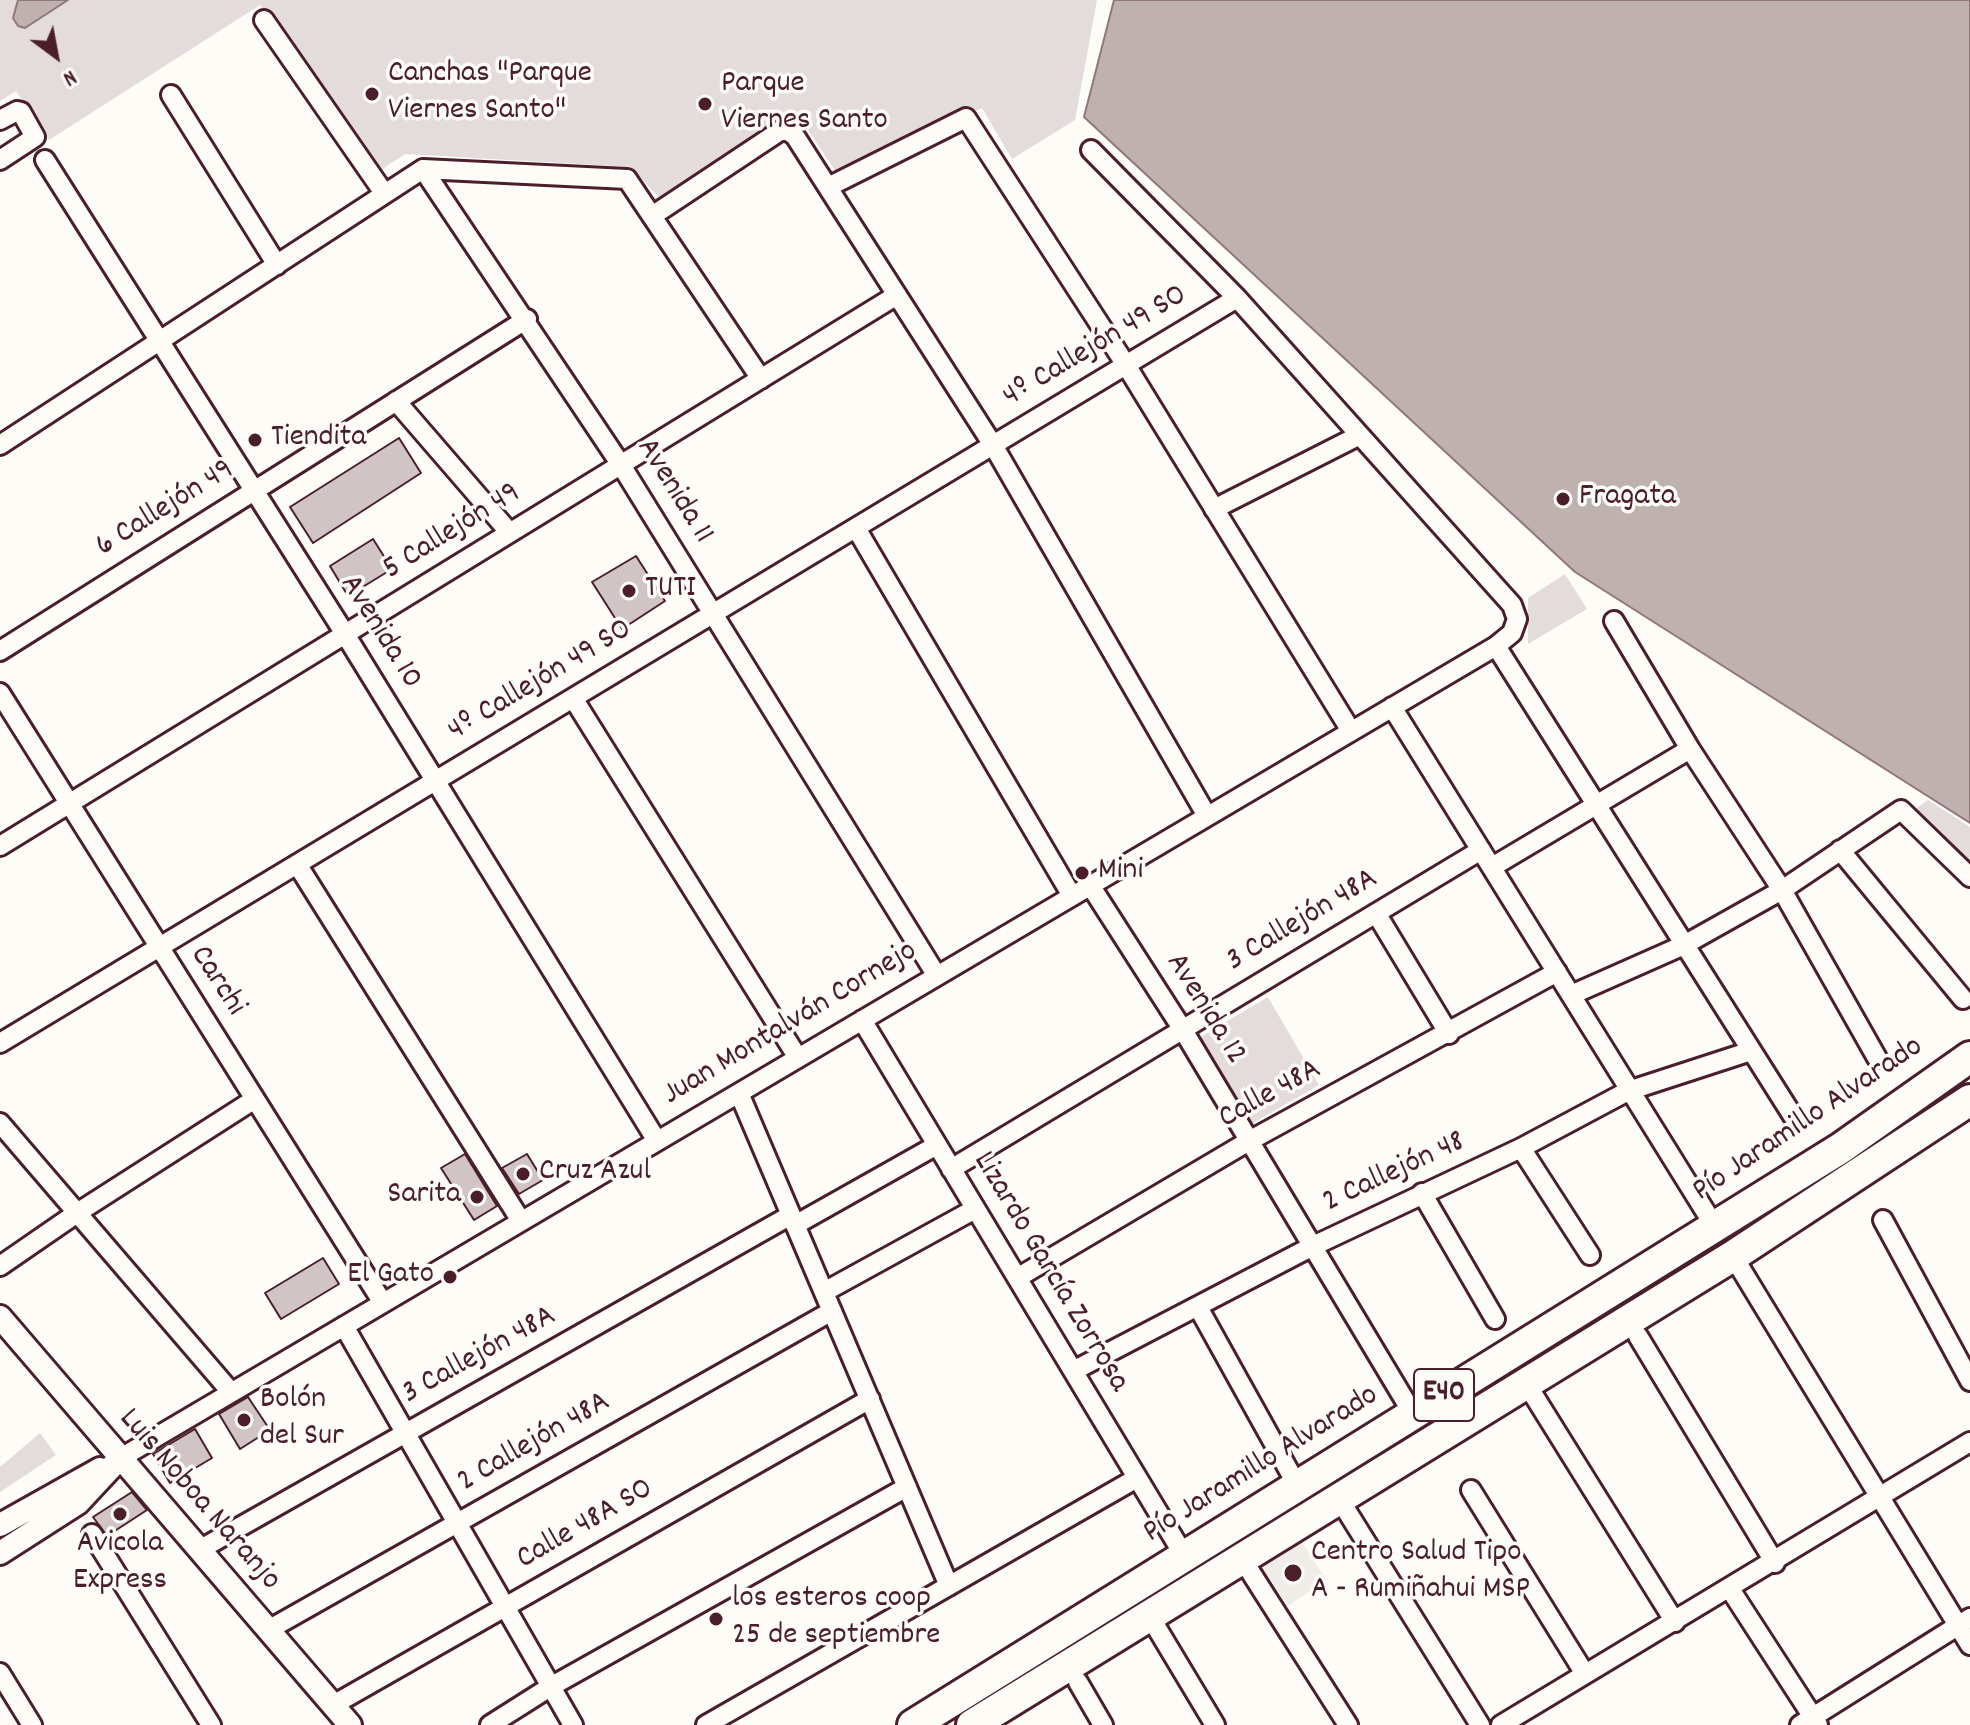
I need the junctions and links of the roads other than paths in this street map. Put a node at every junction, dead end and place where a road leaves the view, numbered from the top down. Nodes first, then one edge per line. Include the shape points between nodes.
1 (264, 20) dead end
2 (171, 95) dead end
3 (0, 120) edge
4 (1091, 150) dead end
5 (0, 160) edge
6 (45, 160) dead end
7 (423, 169) junction
8 (828, 187) junction
9 (384, 193) junction
10 (652, 216) junction
11 (277, 265) junction
12 (897, 295) junction
13 (1237, 298) junction
14 (527, 319) junction
15 (158, 341) junction
16 (1126, 365) junction
17 (761, 379) junction
18 (396, 401) junction
19 (1358, 436) junction
20 (0, 445) edge
21 (993, 445) junction
22 (621, 465) junction
23 (254, 491) junction
24 (1214, 509) junction
25 (856, 528) junction
26 (510, 533) junction
27 (714, 613) junction
28 (1614, 621) dead end
29 (345, 634) junction
30 (1496, 646) junction
31 (0, 651) edge
32 (0, 693) edge
33 (573, 698) junction
34 (1392, 707) junction
35 (1351, 731) junction
36 (1690, 749) junction
37 (435, 781) junction
38 (69, 804) junction
39 (1596, 804) junction
40 (1207, 816) junction
41 (0, 846) edge
42 (1481, 850) junction
43 (1840, 850) junction
44 (297, 864) junction
45 (1492, 867) junction
46 (1970, 877) edge
47 (1090, 885) junction
48 (1782, 890) junction
49 (1072, 896) junction
50 (1376, 913) junction
51 (1684, 945) junction
52 (158, 948) junction
53 (1557, 972) junction
54 (937, 976) junction
55 (1571, 995) junction
56 (1963, 999) dead end
57 (862, 1020) junction
58 (1183, 1030) junction
59 (1449, 1034) junction
60 (0, 1043) edge
61 (1751, 1051) junction
62 (1970, 1057) edge
63 (798, 1058) junction
64 (1877, 1058) dead end
65 (1628, 1091) junction
66 (739, 1093) junction
67 (255, 1099) junction
68 (1970, 1100) edge
69 (1796, 1121) dead end
70 (0, 1123) edge
71 (657, 1141) junction
72 (1249, 1141) junction
73 (937, 1145) junction
74 (1521, 1148) junction
75 (951, 1169) junction
76 (1422, 1193) junction
77 (975, 1209) junction
78 (77, 1213) junction
79 (793, 1220) junction
80 (1883, 1220) dead end
81 (521, 1221) junction
82 (1715, 1227) junction
83 (1311, 1247) junction
84 (1590, 1255) dead end
85 (1733, 1256) junction
86 (0, 1266) edge
87 (1017, 1278) junction
88 (824, 1292) junction
89 (383, 1303) junction
90 (1198, 1307) junction
91 (832, 1311) junction
92 (1495, 1319) dead end
93 (344, 1326) junction
94 (3, 1327) edge
95 (1638, 1336) dead end
96 (1073, 1371) junction
97 (1970, 1381) edge
98 (1526, 1383) junction
99 (231, 1392) junction
100 (870, 1399) junction
101 (1413, 1414) junction
102 (404, 1434) junction
103 (1970, 1442) edge
104 (119, 1459) junction
105 (1137, 1478) junction
106 (907, 1487) junction
107 (1298, 1487) junction
108 (1471, 1490) dead end
109 (1878, 1495) junction
110 (1338, 1497) junction
111 (456, 1524) junction
112 (0, 1525) edge
113 (92, 1534) dead end
114 (199, 1550) junction
115 (0, 1553) edge
116 (1185, 1557) junction
117 (1241, 1557) junction
118 (1775, 1563) junction
119 (949, 1586) junction
120 (1730, 1589) junction
121 (505, 1607) junction
122 (1149, 1615) junction
123 (1675, 1622) junction
124 (1964, 1622) edge
125 (268, 1630) junction
126 (1970, 1645) edge
127 (0, 1673) edge
128 (1585, 1674) junction
129 (1078, 1682) dead end
130 (550, 1687) junction
131 (333, 1705) junction
132 (1810, 1723) edge
133 (32, 1725) edge
134 (211, 1725) edge
135 (350, 1725) edge
136 (490, 1725) edge
137 (573, 1725) edge
138 (706, 1725) edge
139 (913, 1725) edge
140 (972, 1725) edge
141 (1103, 1725) edge
142 (1215, 1725) edge
143 (1348, 1725) edge
144 (1480, 1725) edge
145 (1501, 1725) edge

1 - 9 street
2 - 11 street
3 - 5 street via 21,112 35,137
4 - 13 street
6 - 15 street, Avenida 10
7 - 9 street
7 - 10 street via 615,175 627,179
7 - 14 street, Avenida 11
8 - 10 street via 795,136 780,131
8 - 12 street
8 - 16 street via 966,118
9 - 11 street
10 - 17 street
11 - 15 street
12 - 17 street, 5 Callejón 49
12 - 21 street
13 - 16 street, 4º Callejón 49 SO
13 - 19 street
14 - 18 street, 6 Callejón 49
14 - 22 street, Avenida 11
15 - 20 street
15 - 23 street, Avenida 10
16 - 21 street, 4º Callejón 49 SO
16 - 24 street
17 - 22 street, 5 Callejón 49
18 - 23 street, 6 Callejón 49
18 - 26 street
19 - 24 street
19 - 30 street via 1512,605 1517,619 1512,633
21 - 25 street, 4º Callejón 49 SO
21 - 40 street
22 - 26 street, 5 Callejón 49
22 - 27 street, Avenida 11
23 - 29 street, Avenida 10
23 - 31 street, 6 Callejón 49
24 - 35 street
25 - 27 street, 4º Callejón 49 SO
25 - 49 street
26 - 29 street, 5 Callejón 49
27 - 33 street, 4º Callejón 49 SO
27 - 54 street, Avenida 11
28 - 36 street
29 - 37 street, Avenida 10
29 - 38 street, 5 Callejón 49
30 - 34 street, Juan Montalván Cornejo
30 - 39 street
32 - 38 street, Carchi
33 - 37 street, 4º Callejón 49 SO
33 - 63 street
34 - 35 street, Juan Montalván Cornejo
34 - 42 street
35 - 40 street, Juan Montalván Cornejo
36 - 39 street
36 - 48 street
37 - 44 street, 4º Callejón 49 SO
37 - 71 street, Avenida 10
38 - 41 street, 5 Callejón 49
38 - 52 street, Carchi
39 - 45 street
39 - 51 street
40 - 47 street, Juan Montalván Cornejo
42 - 45 street
42 - 50 street, 3 Callejón 48A
43 - 46 street via 1901,810
43 - 48 street
43 - 56 street
44 - 52 street, 4º Callejón 49 SO
44 - 81 street
45 - 53 street
47 - 49 street, Juan Montalván Cornejo
47 - 58 street, Avenida 12
48 - 51 street
48 - 64 street
49 - 54 street, Juan Montalván Cornejo
50 - 58 street, 3 Callejón 48A
50 - 59 street
51 - 55 street
51 - 61 street
52 - 60 street, 4º Callejón 49 SO
52 - 67 street, Carchi
53 - 55 street
53 - 59 street, Calle 48A
54 - 57 street, Juan Montalván Cornejo
55 - 65 street
57 - 63 street, Juan Montalván Cornejo
57 - 73 street, Lizardo García Zorrosa
58 - 72 street, Avenida 12
58 - 75 street, 3 Callejón 48A
59 - 72 street, Calle 48A
61 - 65 street, 2 Callejón 48
61 - 69 street
62 - 82 highway, Pío Jaramillo Alvarado / E40 via 1841,1148
63 - 66 street, Juan Montalván Cornejo
65 - 74 street, 2 Callejón 48
65 - 82 street
66 - 71 street, Juan Montalván Cornejo
66 - 79 street
67 - 78 street
67 - 89 street, Carchi
68 - 85 highway, Pío Jaramillo Alvarado / E40
70 - 78 street
71 - 81 street, Juan Montalván Cornejo
72 - 83 street, Avenida 12
72 - 87 street, Calle 48A
73 - 75 street, Lizardo García Zorrosa
73 - 79 street, 3 Callejón 48A
74 - 76 street, 2 Callejón 48
74 - 84 street
75 - 77 street, Lizardo García Zorrosa
76 - 83 street, 2 Callejón 48
76 - 92 street
77 - 87 street, Lizardo García Zorrosa
77 - 88 street
78 - 86 street
78 - 99 street
79 - 88 street
79 - 102 street, 3 Callejón 48A
80 - 97 street
81 - 89 street, Juan Montalván Cornejo
82 - 101 highway, Pío Jaramillo Alvarado / E40
83 - 90 street, 2 Callejón 48
83 - 101 street, Avenida 12
85 - 98 highway, Pío Jaramillo Alvarado / E40
85 - 109 street
87 - 96 street, Lizardo García Zorrosa
88 - 91 street
89 - 93 street, Juan Montalván Cornejo
90 - 96 street, 2 Callejón 48
90 - 107 street
91 - 100 street
91 - 111 street, 2 Callejón 48A
93 - 99 street, Juan Montalván Cornejo
93 - 102 street
94 - 104 street, Luis Noboa Naranjo
95 - 118 street
96 - 105 street, Lizardo García Zorrosa
98 - 110 highway, Pío Jaramillo Alvarado / E40
98 - 123 street
99 - 104 street, Juan Montalván Cornejo
100 - 106 street
100 - 121 street, Calle 48A SO
101 - 107 highway, Pío Jaramillo Alvarado / E40
102 - 111 street
102 - 114 street, 3 Callejón 48A
103 - 109 street
104 - 112 street, Juan Montalván Cornejo
104 - 114 street, Luis Noboa Naranjo
104 - 115 street, Juan Montalván Cornejo via 78,1503
105 - 116 street, Lizardo García Zorrosa
105 - 119 street
106 - 119 street
106 - 130 street
107 - 116 highway, Pío Jaramillo Alvarado / E40
108 - 128 street
109 - 118 street
109 - 124 street
110 - 117 highway, Pío Jaramillo Alvarado / E40
110 - 144 street
111 - 121 street
111 - 125 street, 2 Callejón 48A
113 - 134 street
114 - 125 street, Luis Noboa Naranjo
116 - 139 highway, Pío Jaramillo Alvarado / E40
117 - 122 highway, Pío Jaramillo Alvarado / E40
117 - 143 street
118 - 120 street
119 - 138 street
120 - 123 street
120 - 132 street
121 - 130 street
121 - 131 street, Calle 48A SO
122 - 140 highway, Pío Jaramillo Alvarado / E40
122 - 142 street
123 - 128 street
124 - 126 street
124 - 132 street
125 - 131 street, Luis Noboa Naranjo
127 - 133 street
128 - 145 street
129 - 141 street
130 - 136 street
130 - 137 street
131 - 135 street, Luis Noboa Naranjo

